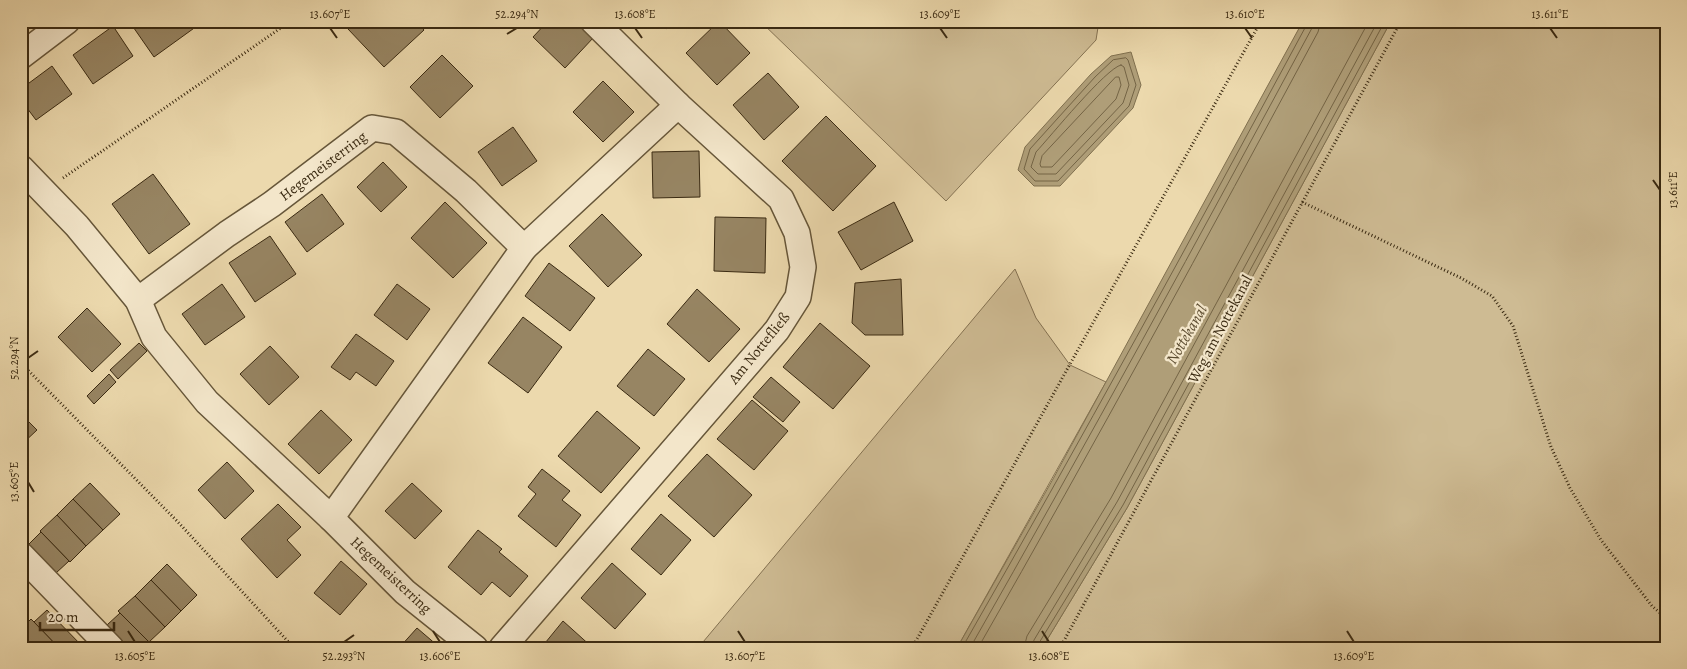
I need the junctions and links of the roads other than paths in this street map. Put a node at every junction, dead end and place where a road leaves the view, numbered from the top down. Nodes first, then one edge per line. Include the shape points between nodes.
1 (68, 21) edge
2 (594, 21) edge
3 (21, 56) edge
4 (678, 105) junction
5 (21, 168) edge
6 (524, 248) junction
7 (138, 300) junction
8 (331, 518) junction
9 (21, 555) edge
10 (111, 648) edge
11 (475, 648) edge
12 (502, 648) edge

1 - 3 street
2 - 4 street, Am Nottefließ
4 - 6 street
4 - 12 street, Am Nottefließ via 781,199 799,241 803,266 798,297 777,330
5 - 7 street, Hegemeisterring via 77,226
6 - 7 street, Hegemeisterring via 466,191 396,132 372,128
6 - 8 street
7 - 8 street, Hegemeisterring via 154,337 207,402
8 - 11 street, Hegemeisterring via 405,592
9 - 10 street

